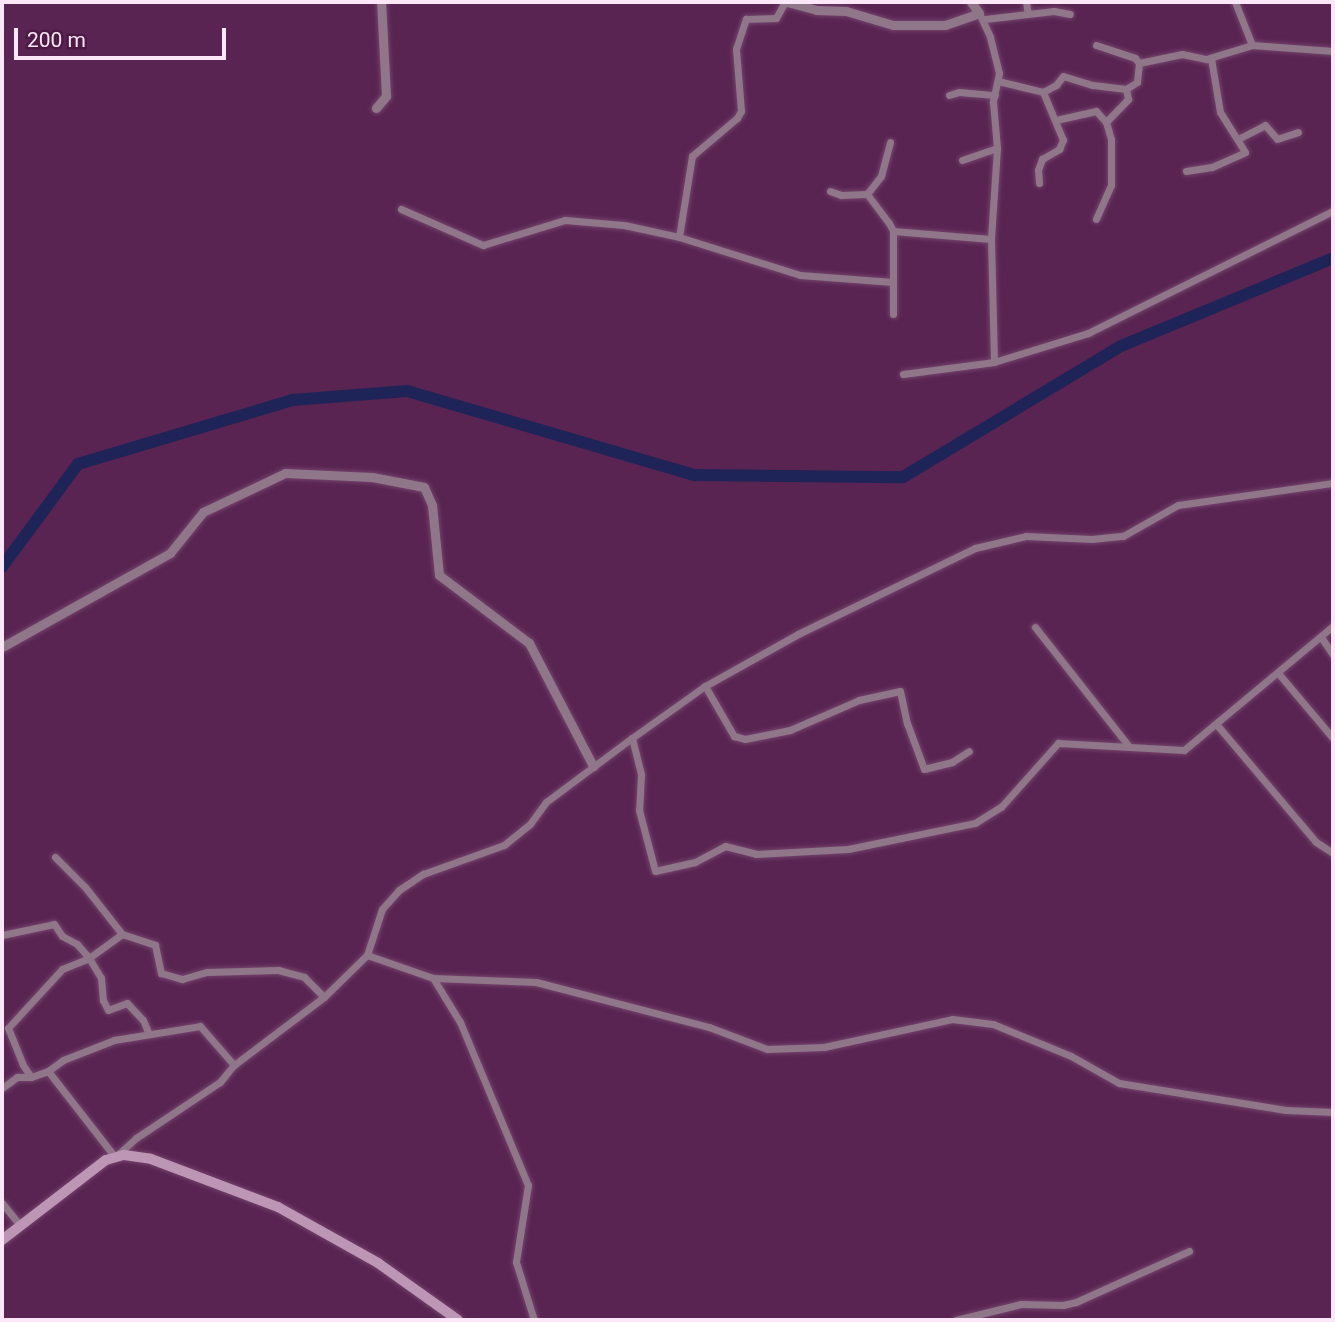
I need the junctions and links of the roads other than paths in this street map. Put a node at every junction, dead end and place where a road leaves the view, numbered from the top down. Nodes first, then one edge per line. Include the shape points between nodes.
1 (382, 2) edge
2 (786, 2) edge
3 (971, 2) edge
4 (1026, 2) edge
5 (1235, 2) edge
6 (1028, 14) junction
7 (1070, 14) dead end
8 (982, 16) junction
9 (1096, 45) dead end
10 (1252, 45) junction
11 (1333, 51) edge
12 (1211, 58) junction
13 (1139, 63) junction
14 (999, 80) junction
15 (1126, 89) junction
16 (1043, 92) junction
17 (949, 95) dead end
18 (995, 95) junction
19 (376, 108) dead end
20 (1056, 120) junction
21 (1106, 122) junction
22 (1298, 132) dead end
23 (1238, 139) junction
24 (890, 142) dead end
25 (997, 148) junction
26 (962, 160) dead end
27 (1186, 171) dead end
28 (1039, 183) dead end
29 (830, 191) dead end
30 (867, 194) junction
31 (401, 209) dead end
32 (1333, 211) edge
33 (1096, 219) dead end
34 (893, 231) junction
35 (679, 237) junction
36 (991, 239) junction
37 (893, 282) junction
38 (893, 314) dead end
39 (994, 362) junction
40 (903, 374) dead end
41 (1333, 483) edge
42 (1333, 626) edge
43 (1035, 627) dead end
44 (1321, 637) junction
45 (2, 647) edge
46 (1333, 655) edge
47 (1278, 673) junction
48 (705, 686) junction
49 (1217, 725) junction
50 (632, 738) junction
51 (1333, 738) edge
52 (1128, 745) junction
53 (968, 751) dead end
54 (593, 766) junction
55 (1333, 853) edge
56 (55, 856) dead end
57 (121, 934) junction
58 (2, 935) edge
59 (367, 955) junction
60 (89, 958) junction
61 (433, 978) junction
62 (324, 997) junction
63 (149, 1034) junction
64 (234, 1065) junction
65 (48, 1071) junction
66 (31, 1077) junction
67 (2, 1088) edge
68 (1333, 1112) edge
69 (115, 1157) junction
70 (2, 1203) edge
71 (20, 1226) junction
72 (2, 1240) edge
73 (1189, 1251) dead end
74 (458, 1320) edge
75 (534, 1320) edge
76 (956, 1320) edge

1 - 19 street via 386,96
2 - 8 street via 846,11 893,25 945,26
2 - 35 street via 776,18 746,19 736,49 741,111 692,156
3 - 8 street
4 - 6 street
5 - 10 street
6 - 7 street
6 - 8 street
8 - 14 street
9 - 13 street
10 - 11 street
10 - 12 street
12 - 13 street via 1182,54
12 - 23 street via 1220,112
13 - 15 street via 1137,82
14 - 16 street
14 - 18 street
15 - 16 street via 1063,76
15 - 21 street via 1128,99
16 - 20 street
17 - 18 street
18 - 25 street
20 - 21 street via 1096,111
20 - 28 street via 1063,140 1059,149 1042,159
21 - 33 street via 1111,139 1111,185
22 - 23 street via 1277,139 1265,125
23 - 27 street via 1244,154
24 - 30 street via 881,176
25 - 26 street
25 - 36 street
29 - 30 street
30 - 34 street
31 - 35 street via 483,245 565,220 624,225
32 - 39 street via 1088,333
34 - 36 street
34 - 37 street
35 - 37 street via 800,275
36 - 39 street
37 - 38 street
39 - 40 street
41 - 48 street via 1178,505 1123,536 1026,536 975,548 798,634
42 - 44 street
43 - 52 street
44 - 46 street
44 - 47 street
45 - 54 street via 170,553 203,512 285,474 372,477 424,487 432,505 439,575 529,643
47 - 49 street
47 - 51 street
48 - 50 street
48 - 53 street via 734,736 745,739 790,730 859,700 900,691 924,769 952,762
49 - 52 street via 1178,751
49 - 55 street via 1316,842
50 - 52 street via 641,775 639,810 653,869 659,872 695,862 724,846 756,854 848,849 932,830 960,829 1001,807 1058,743
50 - 54 street
54 - 59 street via 545,802 530,824 504,845 423,874 399,890 382,909
56 - 57 street
57 - 60 street
57 - 62 street via 155,945 161,973 181,979 207,972 278,970 304,977
58 - 60 street via 54,924
59 - 61 street
59 - 62 street
60 - 63 street via 102,978 108,1010 127,1003
60 - 66 street via 62,969 7,1029
61 - 68 street via 536,982 709,1027 767,1049 824,1047 951,1019 993,1024 1070,1056 1119,1083 1286,1110
61 - 75 street via 460,1022 528,1185 516,1262
62 - 64 street
63 - 64 street via 200,1026
63 - 65 street via 91,1048
64 - 69 street via 220,1082
65 - 66 street
65 - 69 street
66 - 67 street via 17,1077
69 - 71 main road
69 - 74 main road via 151,1158 278,1207 378,1263
70 - 71 street
71 - 72 main road
73 - 76 street via 1076,1302 1021,1304

